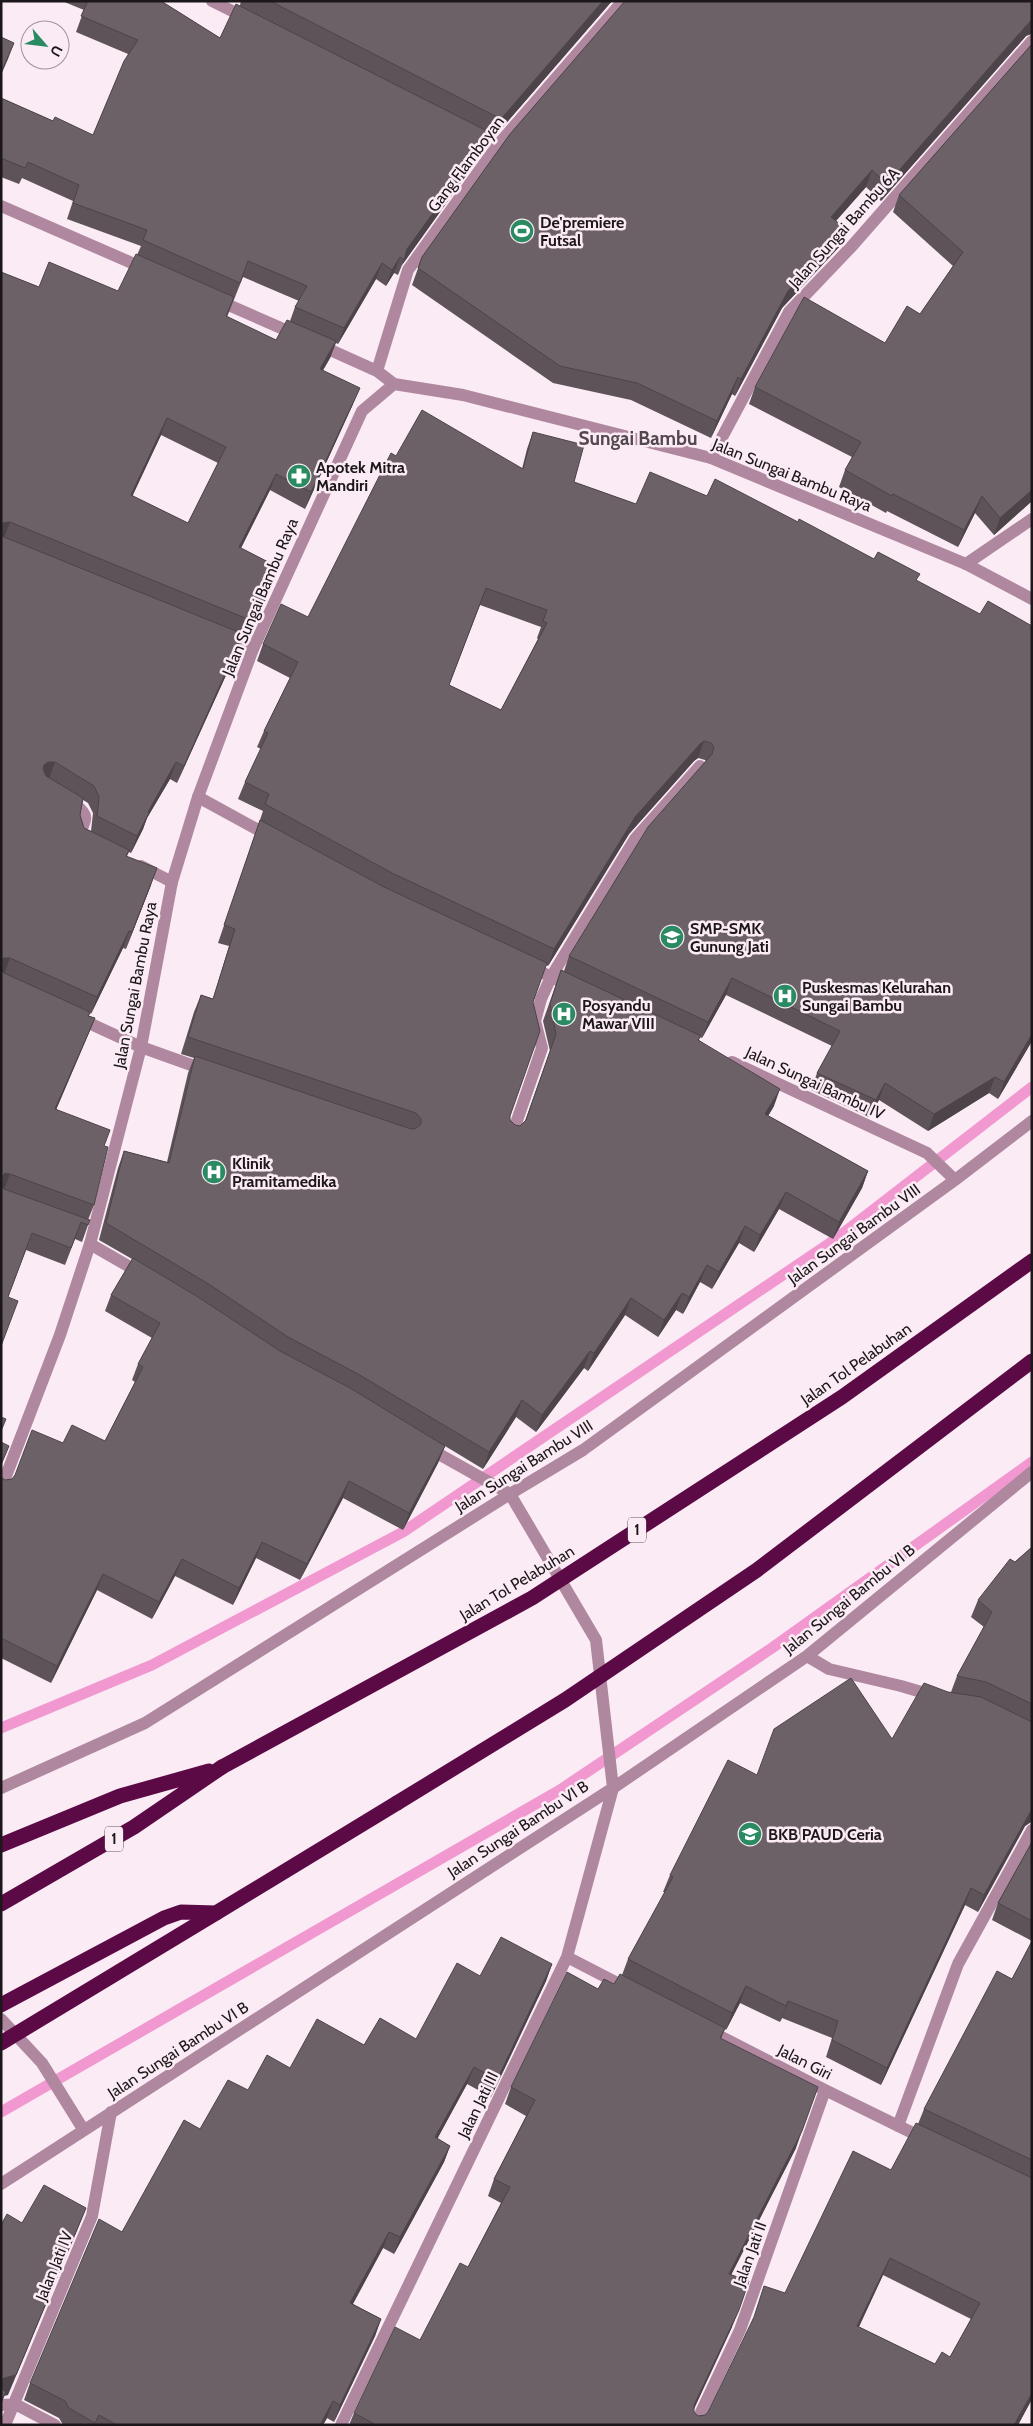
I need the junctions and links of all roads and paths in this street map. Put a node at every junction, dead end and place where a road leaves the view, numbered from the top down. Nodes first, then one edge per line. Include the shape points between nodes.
1 (212, 1) edge
2 (623, 1) edge
3 (255, 23) edge
4 (1032, 41) edge
5 (1, 206) edge
6 (156, 273) edge
7 (202, 293) edge
8 (377, 371) junction
9 (394, 384) junction
10 (711, 458) junction
11 (1032, 519) edge
12 (966, 564) junction
13 (1032, 599) edge
14 (211, 632) edge
15 (253, 649) junction
16 (700, 766) edge
17 (60, 795) edge
18 (198, 798) junction
19 (280, 841) edge
20 (93, 843) edge
21 (128, 860) edge
22 (172, 882) junction
23 (515, 960) edge
24 (551, 977) junction
25 (587, 994) edge
26 (62, 1010) edge
27 (141, 1047) junction
28 (721, 1057) edge
29 (221, 1075) edge
30 (1032, 1120) edge
31 (512, 1134) edge
32 (954, 1179) junction
33 (89, 1235) junction
34 (1032, 1261) edge
35 (156, 1283) edge
36 (1032, 1361) edge
37 (414, 1439) edge
38 (1032, 1472) edge
39 (1, 1489) edge
40 (505, 1491) junction
41 (807, 1656) junction
42 (947, 1700) edge
43 (222, 1767) junction
44 (1, 1788) edge
45 (613, 1788) junction
46 (1032, 1830) edge
47 (1, 1845) edge
48 (1, 1904) edge
49 (216, 1913) junction
50 (567, 1957) junction
51 (638, 1994) edge
52 (1, 2006) edge
53 (1, 2019) edge
54 (692, 2022) edge
55 (1, 2043) edge
56 (825, 2090) junction
57 (111, 2112) junction
58 (898, 2126) junction
59 (84, 2129) junction
60 (934, 2143) edge
61 (1, 2184) edge
62 (15, 2404) junction
63 (1, 2405) edge
64 (5, 2425) edge
65 (55, 2425) edge
66 (341, 2425) edge
67 (695, 2425) edge

1 - 3 street
2 - 8 street, Gang Flamboyan via 493,144 408,270
4 - 10 street, Jalan Sungai Bambu 6A via 852,246 789,312
5 - 6 street
7 - 8 street
8 - 9 street
9 - 10 street, Jalan Sungai Bambu Raya via 463,395
9 - 15 street, Jalan Sungai Bambu Raya via 362,411
10 - 12 street, Jalan Sungai Bambu Raya
11 - 12 street
12 - 13 street, Jalan Sungai Bambu Raya
14 - 15 street
15 - 18 street, Jalan Sungai Bambu Raya
16 - 24 street via 635,839
17 - 20 street via 84,810 82,837
18 - 19 street
18 - 22 street, Jalan Sungai Bambu Raya
21 - 22 street
22 - 27 street, Jalan Sungai Bambu Raya
23 - 24 street
24 - 25 street
24 - 31 street via 536,1021 542,1048
26 - 27 street
27 - 29 street
27 - 33 street, Jalan Sungai Bambu Raya
28 - 32 street, Jalan Sungai Bambu IV via 927,1153
30 - 32 street, Jalan Sungai Bambu VIII
32 - 40 street, Jalan Sungai Bambu VIII via 583,1450
33 - 35 street
33 - 39 street, Jalan Sungai Bambu Raya via 60,1334
34 - 43 highway, Jalan Tol Pelabuhan / 1, bridge via 842,1397 532,1598
36 - 49 highway, bridge via 749,1576 565,1700
37 - 40 street
38 - 41 street, Jalan Sungai Bambu VI B
40 - 44 street, Jalan Sungai Bambu VIII via 145,1723
40 - 45 street via 596,1640
41 - 42 street via 829,1669
41 - 45 street, Jalan Sungai Bambu VI B
43 - 47 highway via 120,1796
43 - 48 highway, Jalan Tol Pelabuhan / 1 via 134,1827
45 - 50 street, Jalan Jati III
45 - 57 street, Jalan Sungai Bambu VI B
46 - 58 street via 958,1964
49 - 52 highway via 181,1912 164,1918
49 - 55 highway, bridge
50 - 51 street
50 - 66 street, Jalan Jati III
53 - 59 street via 42,2063
54 - 56 street, Jalan Giri
56 - 58 street, Jalan Giri
56 - 67 street, Jalan Jati II via 740,2330
57 - 59 street, Jalan Sungai Bambu VI B
57 - 62 street, Jalan Jati IV via 92,2216
58 - 60 street, Jalan Giri
59 - 61 street, Jalan Sungai Bambu VI B
62 - 63 street
62 - 64 street, Jalan Jati IV
62 - 65 street

